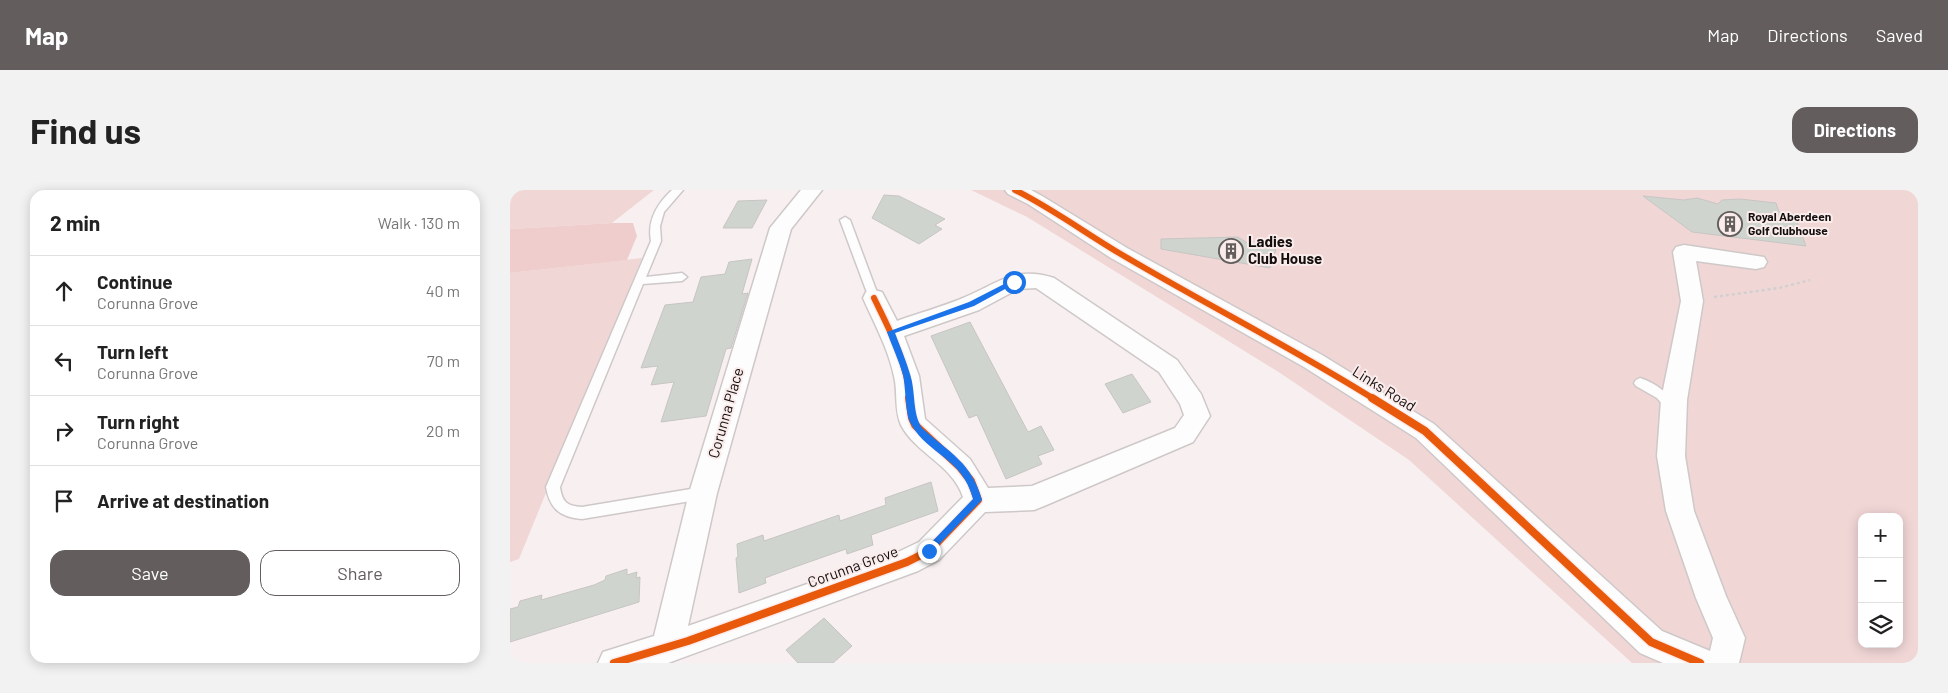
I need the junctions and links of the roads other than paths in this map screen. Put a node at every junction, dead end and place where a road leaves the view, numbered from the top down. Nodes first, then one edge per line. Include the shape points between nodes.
1 (678, 190) edge
2 (812, 190) edge
3 (1015, 190) edge
4 (845, 220) dead end
5 (1756, 262) dead end
6 (682, 277) dead end
7 (638, 281) junction
8 (874, 298) joint
9 (890, 332) junction
10 (1640, 383) dead end
11 (1673, 409) junction
12 (703, 493) junction
13 (978, 500) junction
14 (670, 655) edge
15 (614, 663) edge
16 (1700, 663) edge
17 (1723, 663) edge

1 - 7 lane via 657,217 654,227 656,241
2 - 12 street, Corunna Place via 781,228
3 - 16 street, Links Road via 1119,253 1313,361 1425,431 1651,642
4 - 8 lane
5 - 11 street via 1684,252 1692,301
6 - 7 lane
7 - 12 lane via 554,487 557,504 562,510 582,513
8 - 9 street
9 - 13 street via 907,375 913,420 919,430 963,468
9 - 13 street via 971,304 1014,282 1037,280 1168,366 1192,401 1197,416 1184,435 1034,498
10 - 11 lane via 1661,395
11 - 17 street via 1672,456 1680,511 1729,638
12 - 14 street, Corunna Place
13 - 14 street, Corunna Grove via 929,551
14 - 15 street, Corunna Grove

